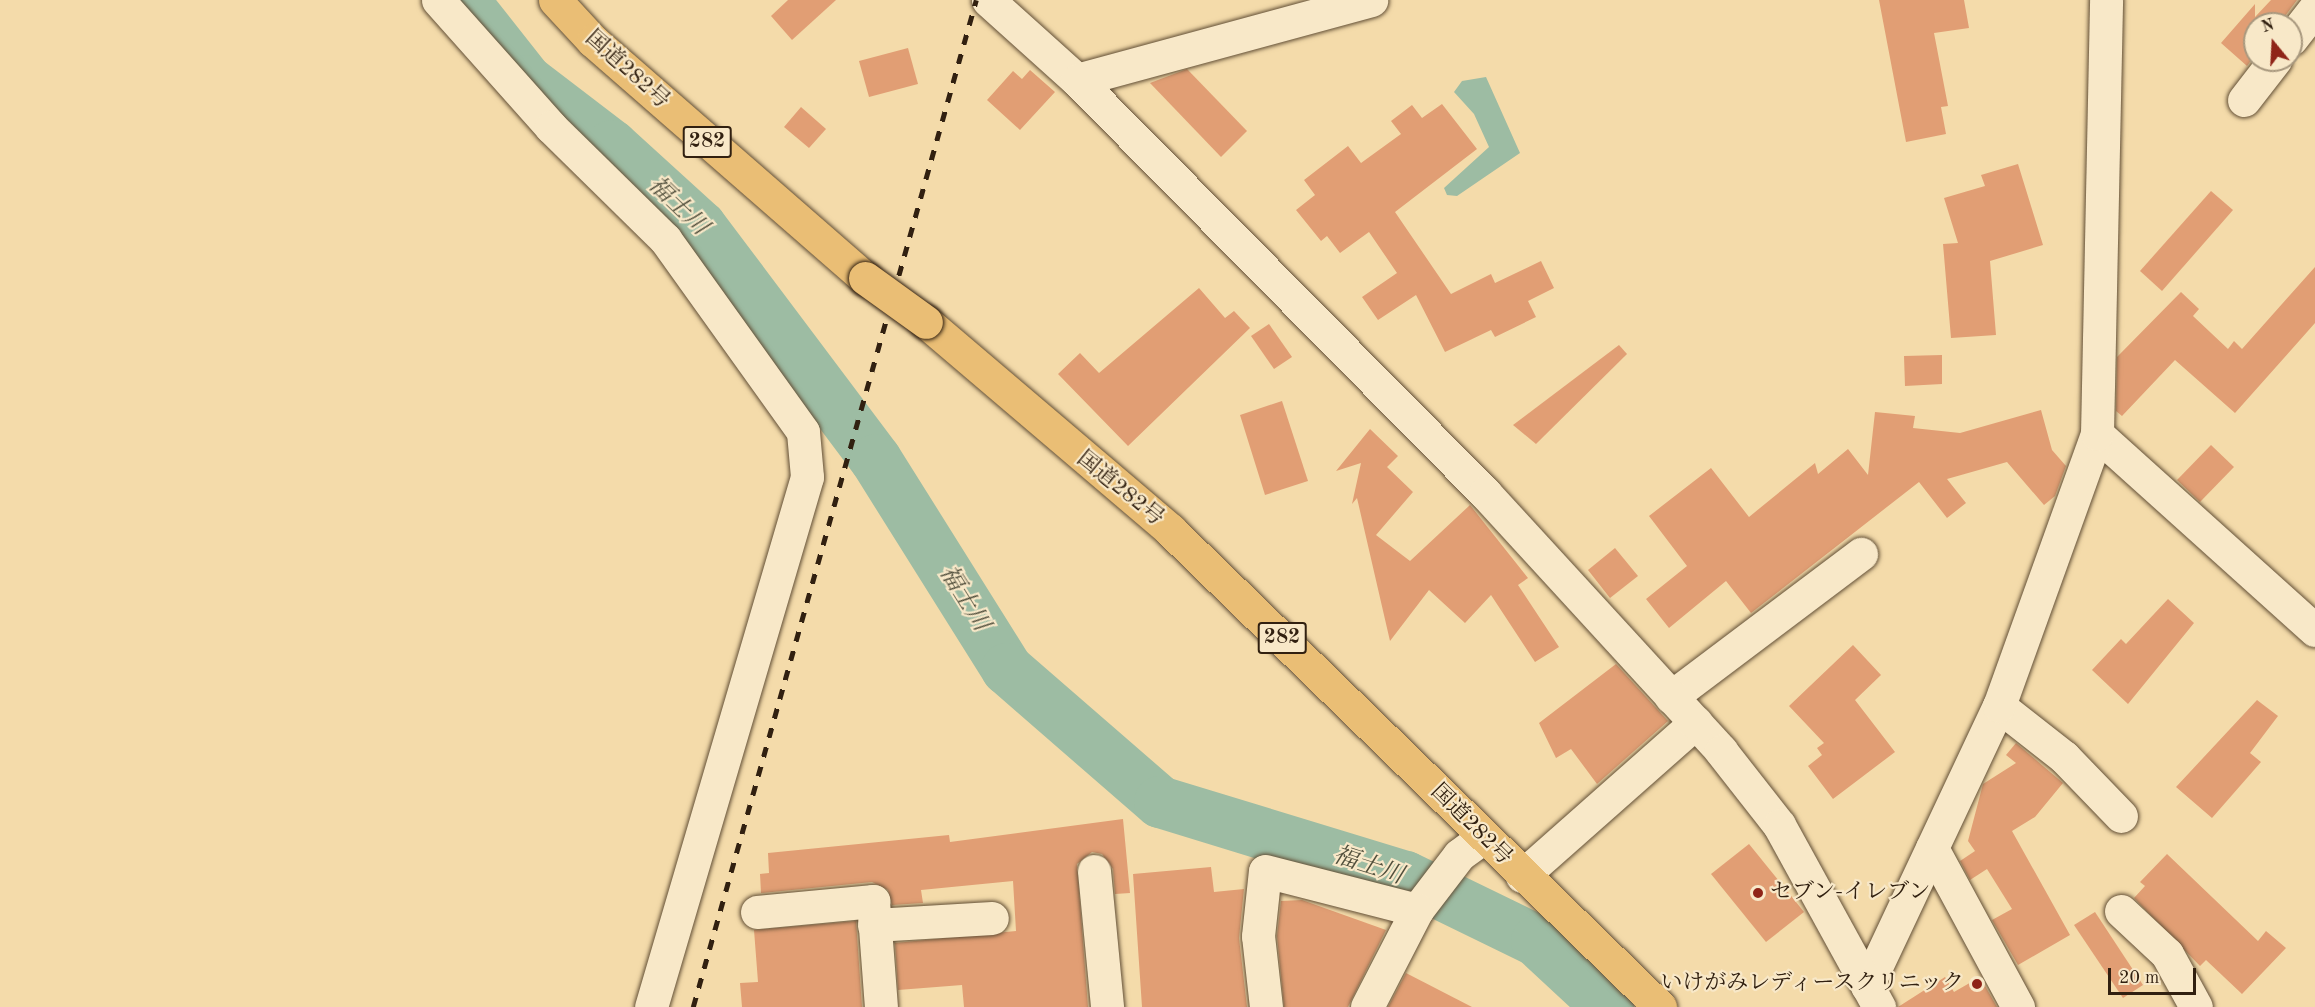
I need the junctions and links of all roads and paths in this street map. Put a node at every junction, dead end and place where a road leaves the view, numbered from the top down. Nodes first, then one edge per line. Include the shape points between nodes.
1 (438, 0) edge
2 (555, 0) edge
3 (988, 0) edge
4 (1371, 0) edge
5 (2106, 0) edge
6 (2315, 8) edge
7 (2303, 24) edge
8 (2266, 72) edge
9 (1077, 80) junction
10 (2244, 100) dead end
11 (2097, 434) junction
12 (1861, 554) dead end
13 (2311, 618) edge
14 (1671, 697) junction
15 (2000, 706) junction
16 (1696, 722) junction
17 (2121, 816) dead end
18 (1471, 846) junction
19 (1932, 848) junction
20 (1094, 871) dead end
21 (1522, 876) junction
22 (1418, 908) junction
23 (2121, 911) dead end
24 (757, 912) dead end
25 (992, 918) dead end
26 (874, 924) junction
27 (1873, 996) edge
28 (651, 1007) edge
29 (881, 1007) edge
30 (1107, 1007) edge
31 (1266, 1007) edge
32 (1367, 1007) edge
33 (1660, 1007) edge
34 (2018, 1007) edge
35 (2196, 1007) edge

1 - 28 street via 551,127 664,239 803,432 807,477
2 - 18 highway, 国道282号 / 282, bridge via 593,40 865,278 926,322 1170,530
3 - 9 street
4 - 9 street
5 - 11 street
6 - 7 street
8 - 10 street
9 - 14 street via 1485,493
11 - 13 street
11 - 15 street
12 - 14 street
14 - 16 street
15 - 17 street via 2064,757
15 - 19 street
16 - 21 street
16 - 27 street via 1779,825
18 - 21 highway, 国道282号 / 282
18 - 22 street
19 - 27 street
19 - 34 street
20 - 30 street
21 - 33 highway, 国道282号 / 282
22 - 31 street via 1265,871 1258,936
22 - 32 street
23 - 35 street via 2167,954
24 - 26 street via 873,901
25 - 26 street
26 - 29 street

